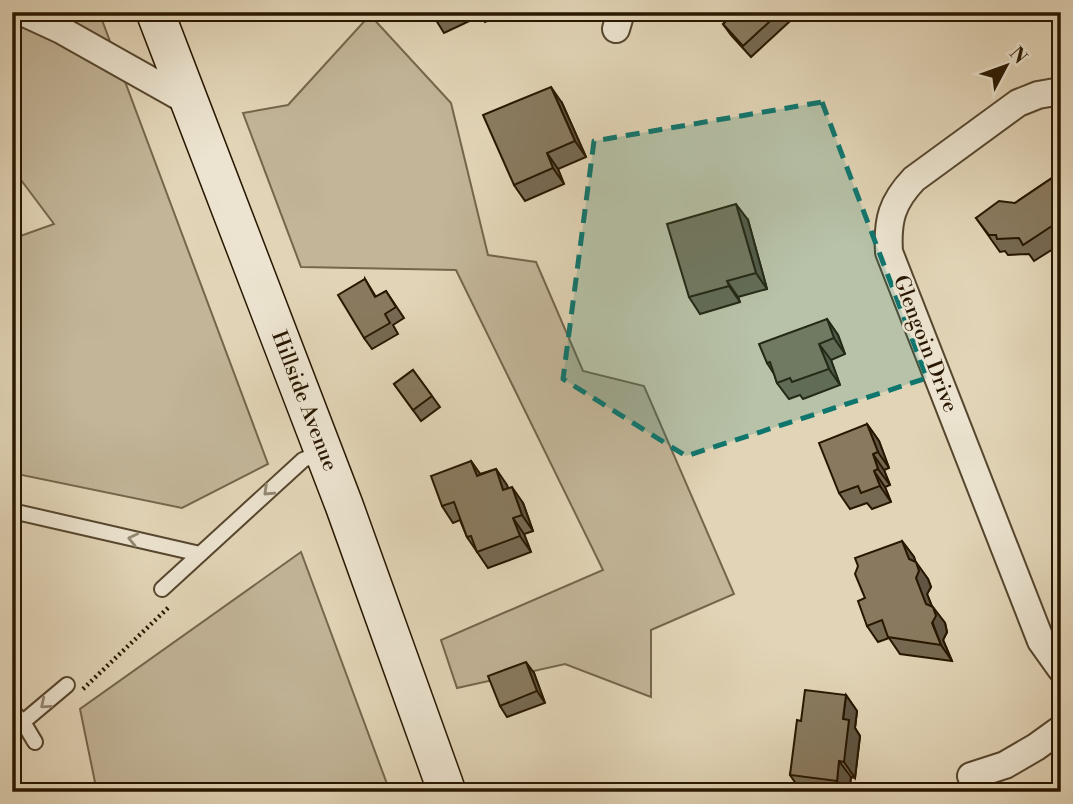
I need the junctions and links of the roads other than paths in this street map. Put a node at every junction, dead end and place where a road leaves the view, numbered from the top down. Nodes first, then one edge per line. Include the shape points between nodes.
1 (22, 12) edge
2 (155, 12) edge
3 (1061, 92) edge
4 (189, 102) junction
5 (323, 452) junction
6 (12, 511) edge
7 (200, 554) junction
8 (162, 589) dead end
9 (1061, 669) edge
10 (67, 685) dead end
11 (12, 711) edge
12 (23, 722) junction
13 (1061, 729) edge
14 (35, 742) dead end
15 (971, 776) dead end
16 (447, 792) edge

1 - 4 street
2 - 4 main road, Hillside Avenue
3 - 9 street, Glengoin Drive via 1018,103 914,179 892,210 888,232 889,252 1041,641
4 - 5 main road, Hillside Avenue
5 -> 7 lane via 303,460
5 - 16 main road, Hillside Avenue
7 -> 6 lane
7 - 8 lane
10 -> 12 lane
11 - 12 lane
12 - 14 lane
13 - 15 street via 1005,765

